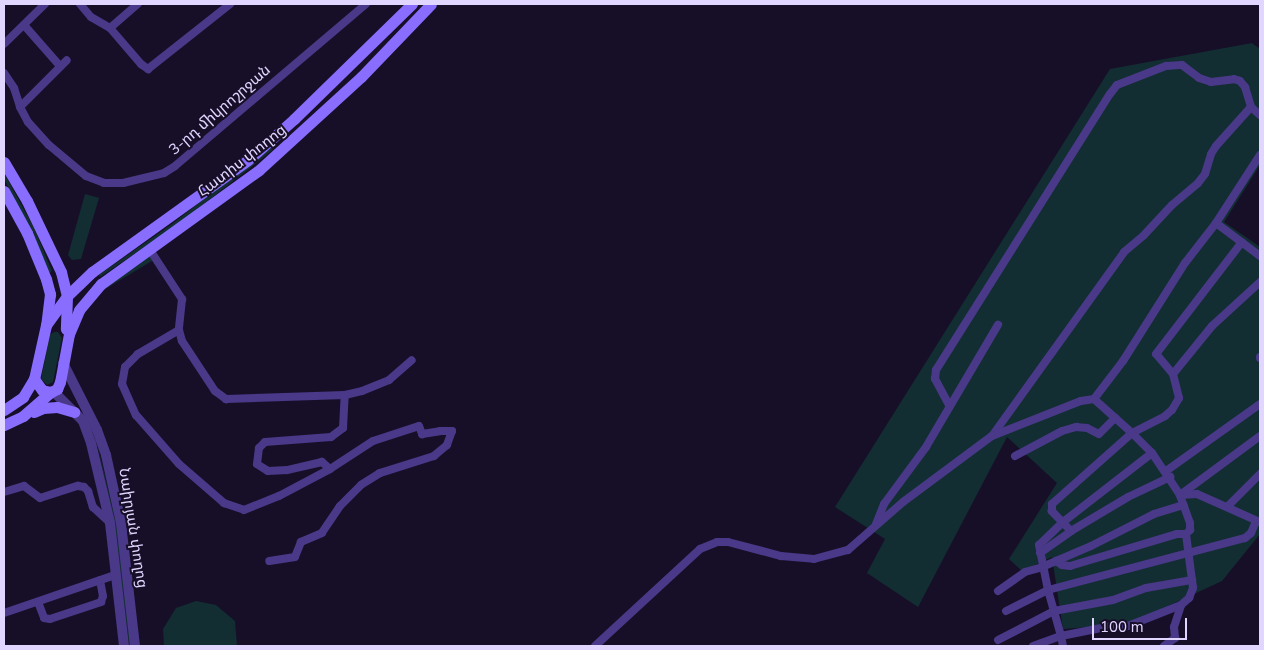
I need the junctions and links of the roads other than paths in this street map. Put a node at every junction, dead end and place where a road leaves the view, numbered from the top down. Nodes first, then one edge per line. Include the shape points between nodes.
1 (45, 4) edge
2 (80, 4) edge
3 (138, 4) edge
4 (230, 4) edge
5 (366, 4) edge
6 (412, 4) edge
7 (431, 4) edge
8 (24, 25) junction
9 (110, 28) junction
10 (4, 44) edge
11 (4, 73) edge
12 (20, 107) junction
13 (1251, 107) junction
14 (1260, 115) edge
15 (1260, 155) edge
16 (4, 162) edge
17 (4, 191) edge
18 (1216, 223) junction
19 (1242, 242) junction
20 (150, 250) junction
21 (1260, 256) edge
22 (1260, 282) edge
23 (68, 296) junction
24 (998, 325) dead end
25 (46, 327) junction
26 (180, 330) junction
27 (67, 331) junction
28 (412, 360) dead end
29 (64, 363) junction
30 (1173, 374) junction
31 (34, 379) junction
32 (52, 392) junction
33 (345, 395) junction
34 (1094, 400) junction
35 (1260, 404) edge
36 (949, 405) junction
37 (4, 410) edge
38 (74, 412) junction
39 (23, 416) junction
40 (1115, 418) junction
41 (4, 425) edge
42 (1132, 433) junction
43 (992, 436) junction
44 (1260, 436) edge
45 (1152, 453) junction
46 (1014, 456) dead end
47 (330, 469) junction
48 (1168, 474) junction
49 (1260, 474) edge
50 (4, 492) edge
51 (1180, 495) junction
52 (1184, 505) junction
53 (1227, 507) junction
54 (1258, 521) edge
55 (1063, 522) junction
56 (110, 524) junction
57 (876, 526) junction
58 (1071, 531) junction
59 (1186, 534) junction
60 (1040, 553) junction
61 (1190, 554) junction
62 (269, 561) dead end
63 (1056, 561) junction
64 (1042, 567) junction
65 (115, 575) junction
66 (100, 580) junction
67 (1192, 580) junction
68 (1048, 590) junction
69 (998, 591) dead end
70 (38, 602) junction
71 (1180, 605) junction
72 (1006, 611) dead end
73 (1054, 611) junction
74 (4, 613) edge
75 (1061, 636) junction
76 (998, 640) dead end
77 (124, 646) edge
78 (136, 646) edge
79 (595, 646) edge
80 (1033, 646) edge
81 (1063, 646) edge
82 (1164, 646) edge

1 - 8 street
2 - 9 street via 91,17
3 - 9 street
4 - 9 street via 148,70
5 - 12 street, 3-րդ միկրոշրջան via 198,148 164,173 112,184 86,176 37,134
6 - 23 main road, Հատիս փողոց via 248,160 92,272
7 - 20 main road, Հատիս փողոց via 361,77 281,151
8 - 10 street
8 - 12 street via 63,63
11 - 12 street, 3-րդ միկրոշրջան via 14,88
13 - 14 street
13 - 36 street via 1240,81 1211,82 1199,78 1182,65 1166,66 1117,85 936,370 937,384
13 - 43 street via 1216,146 1198,183 1124,252
15 - 18 street
16 - 23 main road via 40,228 61,272
17 - 25 main road via 27,233 46,279 50,294
18 - 19 street
18 - 34 street via 1185,263
19 - 21 street
19 - 30 street via 1156,354
20 - 26 street via 182,299
20 - 27 main road, Հատիս փողոց via 101,284 79,310
22 - 30 street via 1212,326
23 - 25 main road, Հատիս փողոց
23 - 27 main road
24 - 36 street
25 - 27 main road via 60,326
25 - 31 main road
26 - 33 street via 182,341 215,391 226,400
26 - 47 street via 138,354 125,367 122,384 136,415 180,464 224,503 244,510
27 - 29 main road
28 - 33 street via 389,380
29 - 32 main road via 60,382
29 - 78 street, Նաիրյան փողոց via 106,455 121,523
30 - 42 street via 1179,398 1172,410
31 - 32 main road via 42,390
31 - 37 main road via 23,397
32 - 38 street, Նաիրյան փողոց
32 - 39 main road
33 - 47 street via 342,428 331,437 265,442 259,448 257,464 268,471 322,462
34 - 40 street
34 - 43 street via 1081,401
35 - 48 street
36 - 57 street via 926,447 887,498
38 - 39 main road via 57,407 43,408
38 - 56 street, Նաիրյան փողոց via 89,434
39 - 41 main road
40 - 42 street
40 - 46 street via 1099,434 1076,427
42 - 45 street
42 - 55 street via 1052,504 1052,510
43 - 57 street
44 - 51 street
45 - 48 street
45 - 55 street
47 - 62 street via 373,442 419,426 422,434 452,431 447,445 434,456 380,473 361,484 340,506 322,533 301,542 295,557
48 - 51 street
48 - 58 street
49 - 53 street
50 - 56 street via 24,486 40,498 84,486 93,507
51 - 52 street
51 - 53 street via 1197,494
52 - 59 street via 1190,523
52 - 63 street via 1154,514
53 - 54 street
54 - 61 street via 1245,538
55 - 58 street
55 - 60 street via 1040,542
56 - 65 street, Նաիրյան փողոց
57 - 79 street via 848,550 814,559 781,556 728,542 708,545 689,557
58 - 60 street
59 - 61 street
59 - 63 street via 1070,566
60 - 64 street
61 - 67 street
61 - 68 street
63 - 64 street
64 - 68 street
64 - 69 street via 1018,576
65 - 66 street
65 - 77 street, Նաիրյան փողոց
66 - 70 street
66 - 70 street via 101,602 50,619 44,618
67 - 71 street via 1192,593
67 - 73 street
68 - 72 street
68 - 73 street
70 - 74 street
71 - 75 street via 1128,626
71 - 82 street via 1174,627 1175,638
73 - 75 street
73 - 76 street
75 - 80 street
75 - 81 street

